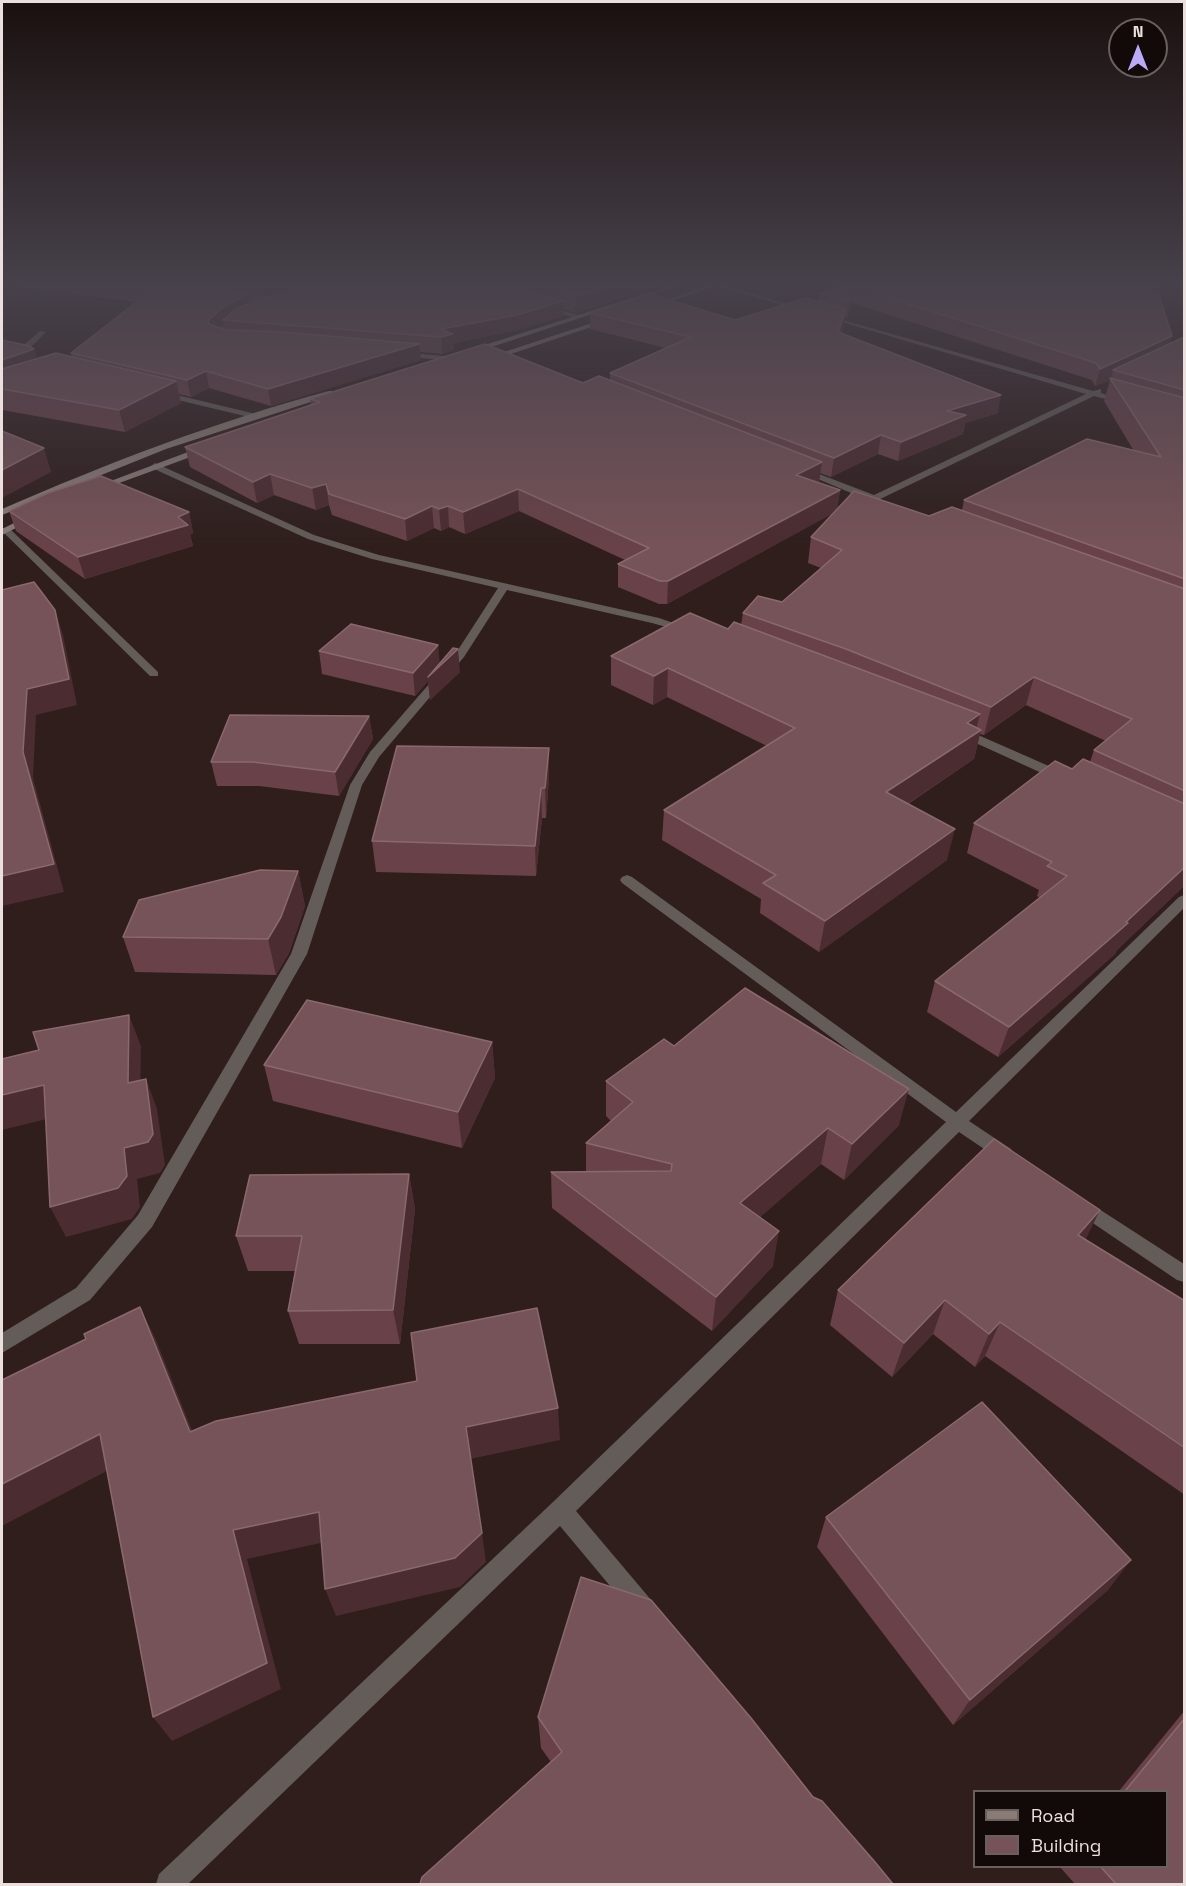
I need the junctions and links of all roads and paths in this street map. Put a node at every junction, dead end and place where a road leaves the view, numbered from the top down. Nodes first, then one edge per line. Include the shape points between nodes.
1 (1025, 373) edge
2 (1104, 388) edge
3 (343, 389) edge
4 (151, 391) edge
5 (1094, 393) junction
6 (1128, 403) edge
7 (253, 416) junction
8 (209, 447) edge
9 (155, 466) junction
10 (797, 469) edge
11 (88, 492) edge
12 (873, 499) junction
13 (884, 503) edge
14 (2, 512) edge
15 (37, 516) edge
16 (4, 531) edge
17 (504, 586) junction
18 (698, 633) edge
19 (154, 674) dead end
20 (946, 725) edge
21 (1076, 783) edge
22 (627, 880) dead end
23 (1185, 900) edge
24 (959, 1123) junction
25 (1018, 1162) edge
26 (1067, 1195) edge
27 (1185, 1274) edge
28 (2, 1344) edge
29 (561, 1510) junction
30 (661, 1629) edge
31 (169, 1884) edge

1 - 5 street
2 - 5 street
3 - 7 main road
4 - 7 street
5 - 6 street
5 - 12 street
7 - 14 main road via 77,479
8 - 9 main road
9 - 11 main road
9 - 17 street via 311,537 376,557
10 - 12 street
12 - 13 street
15 - 16 main road
16 - 19 street
17 - 18 street
17 - 28 street via 460,655 374,755 356,785 299,954 145,1221 83,1294
20 - 21 street
22 - 24 street
23 - 24 street
24 - 25 street
24 - 29 street
26 - 27 street
29 - 30 street
29 - 31 street

